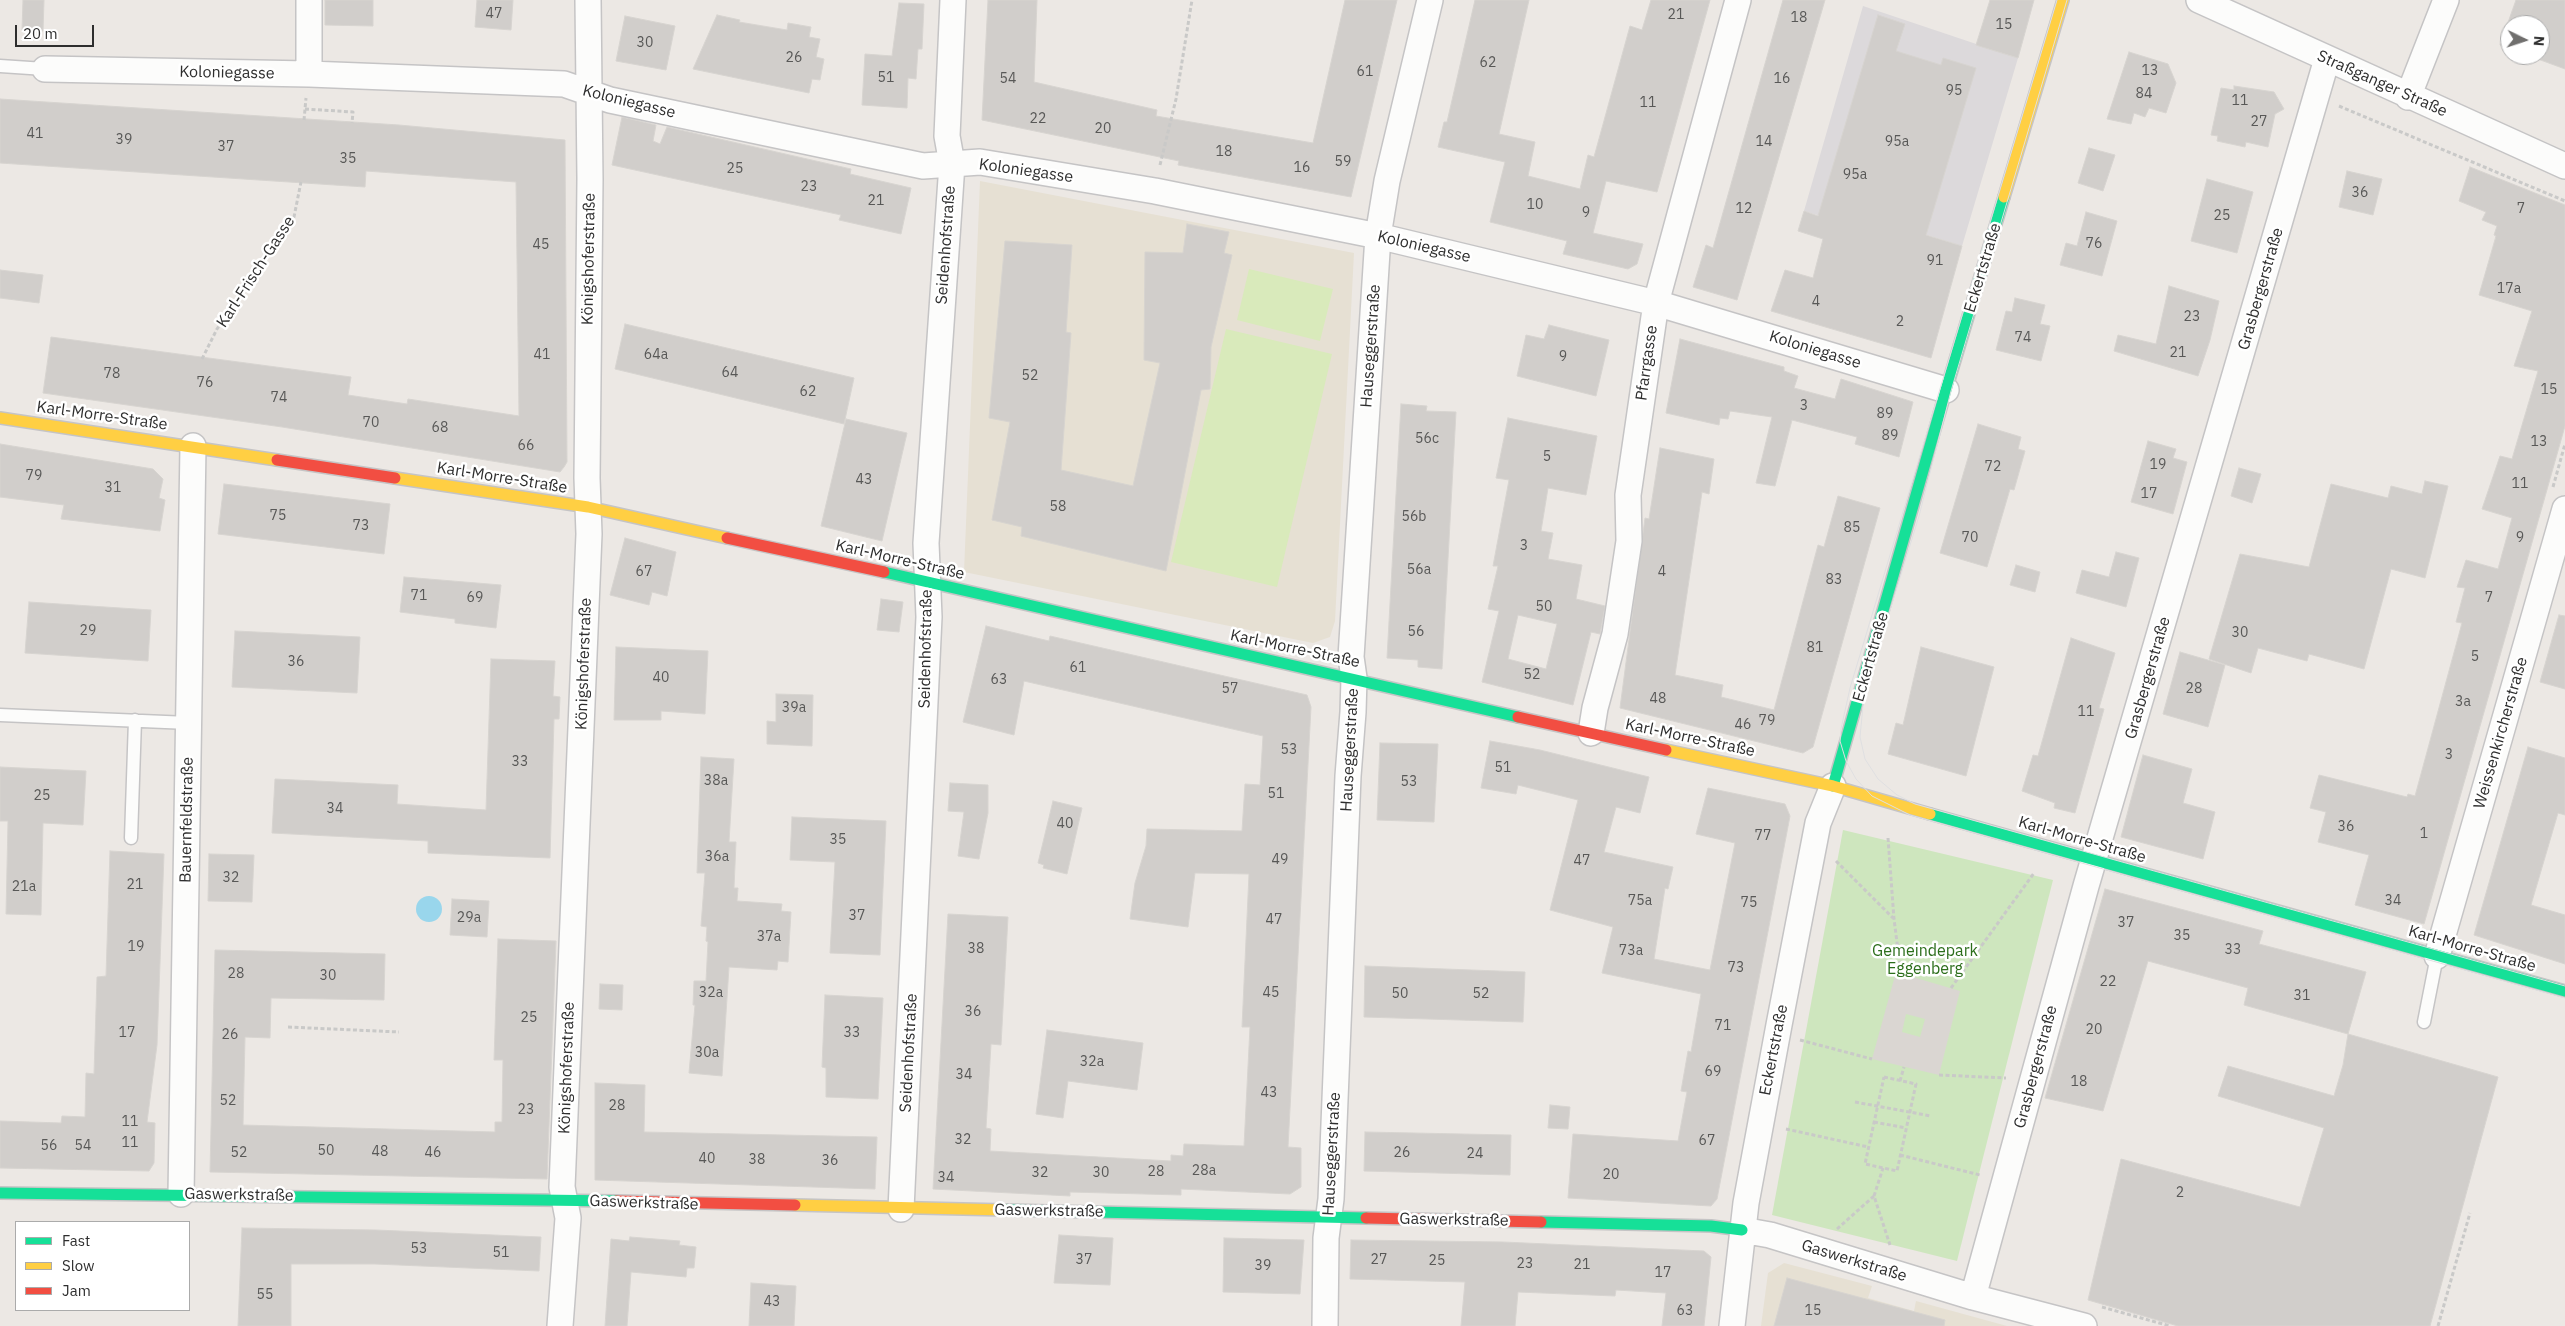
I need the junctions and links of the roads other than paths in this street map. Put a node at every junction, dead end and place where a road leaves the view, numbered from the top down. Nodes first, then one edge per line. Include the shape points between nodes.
1 (309, 0) edge
2 (588, 0) edge
3 (953, 0) edge
4 (1430, 0) edge
5 (1738, 0) edge
6 (2063, 0) edge
7 (2199, 0) edge
8 (2446, 0) edge
9 (2327, 59) junction
10 (0, 66) edge
11 (45, 69) joint
12 (309, 74) junction
13 (588, 92) junction
14 (2408, 97) junction
15 (952, 164) junction
16 (2565, 166) edge
17 (1378, 236) junction
18 (1656, 303) junction
19 (1946, 390) junction
20 (0, 418) edge
21 (193, 446) junction
22 (588, 507) junction
23 (2565, 509) edge
24 (927, 582) junction
25 (1354, 678) junction
26 (0, 715) edge
27 (135, 720) junction
28 (189, 723) junction
29 (1592, 733) junction
30 (1832, 786) junction
31 (131, 838) dead end
32 (2094, 860) junction
33 (2437, 956) junction
34 (2565, 991) edge
35 (2424, 1022) dead end
36 (0, 1193) edge
37 (181, 1194) junction
38 (567, 1200) junction
39 (901, 1209) junction
40 (1328, 1217) junction
41 (1742, 1230) junction
42 (1973, 1297) junction
43 (2090, 1316) edge
44 (560, 1326) edge
45 (1325, 1326) edge
46 (1732, 1326) edge

1 - 12 street
2 - 13 street, Königshoferstraße
3 - 15 street, Seidenhofstraße via 947,136
4 - 17 street, Hauseggerstraße via 1387,180
5 - 18 street, Pfarrgasse
6 - 19 main road, Eckertstraße
7 - 9 street, Straßganger Straße
8 - 14 street
9 - 14 street, Straßganger Straße
9 - 32 street, Grasbergerstraße
10 - 11 lane, Koloniegasse
11 - 12 street, Koloniegasse
12 - 13 street, Koloniegasse via 564,84
13 - 15 street, Koloniegasse via 610,100 922,166
13 - 22 street, Königshoferstraße
14 - 16 street, Straßganger Straße
15 - 17 street, Koloniegasse via 980,162 1155,191
15 - 24 street, Seidenhofstraße via 926,543
17 - 18 street, Koloniegasse
17 - 25 street, Hauseggerstraße via 1351,657
18 - 19 street, Koloniegasse
18 - 29 street, Pfarrgasse via 1628,495 1628,550
19 - 30 main road, Eckertstraße
20 - 21 main road, Karl-Morre-Straße
21 - 22 main road, Karl-Morre-Straße
21 - 28 street, Bauernfeldstraße
22 - 24 main road, Karl-Morre-Straße
22 - 38 street, Königshoferstraße via 562,1187
23 - 33 street, Weissenkircherstraße
24 - 25 main road, Karl-Morre-Straße
24 - 39 street, Seidenhofstraße via 929,627
25 - 29 main road, Karl-Morre-Straße
25 - 40 street, Hauseggerstraße
26 - 27 lane
27 - 28 lane
27 - 31 lane
28 - 37 street, Bauernfeldstraße
29 - 30 main road, Karl-Morre-Straße
30 - 32 main road, Karl-Morre-Straße
30 - 41 street, Eckertstraße via 1818,823
32 - 33 main road, Karl-Morre-Straße
32 - 42 street, Grasbergerstraße
33 - 34 main road, Karl-Morre-Straße
33 - 35 lane
36 - 37 main road, Gaswerkstraße
37 - 38 main road, Gaswerkstraße
38 - 39 main road, Gaswerkstraße
38 - 44 street, Königshoferstraße
39 - 40 main road, Gaswerkstraße
40 - 41 main road, Gaswerkstraße via 1710,1226
40 - 45 street, Hauseggerstraße
41 - 42 street, Gaswerkstraße via 1770,1235
41 - 46 street, Eckertstraße
42 - 43 street, Gaswerkstraße

